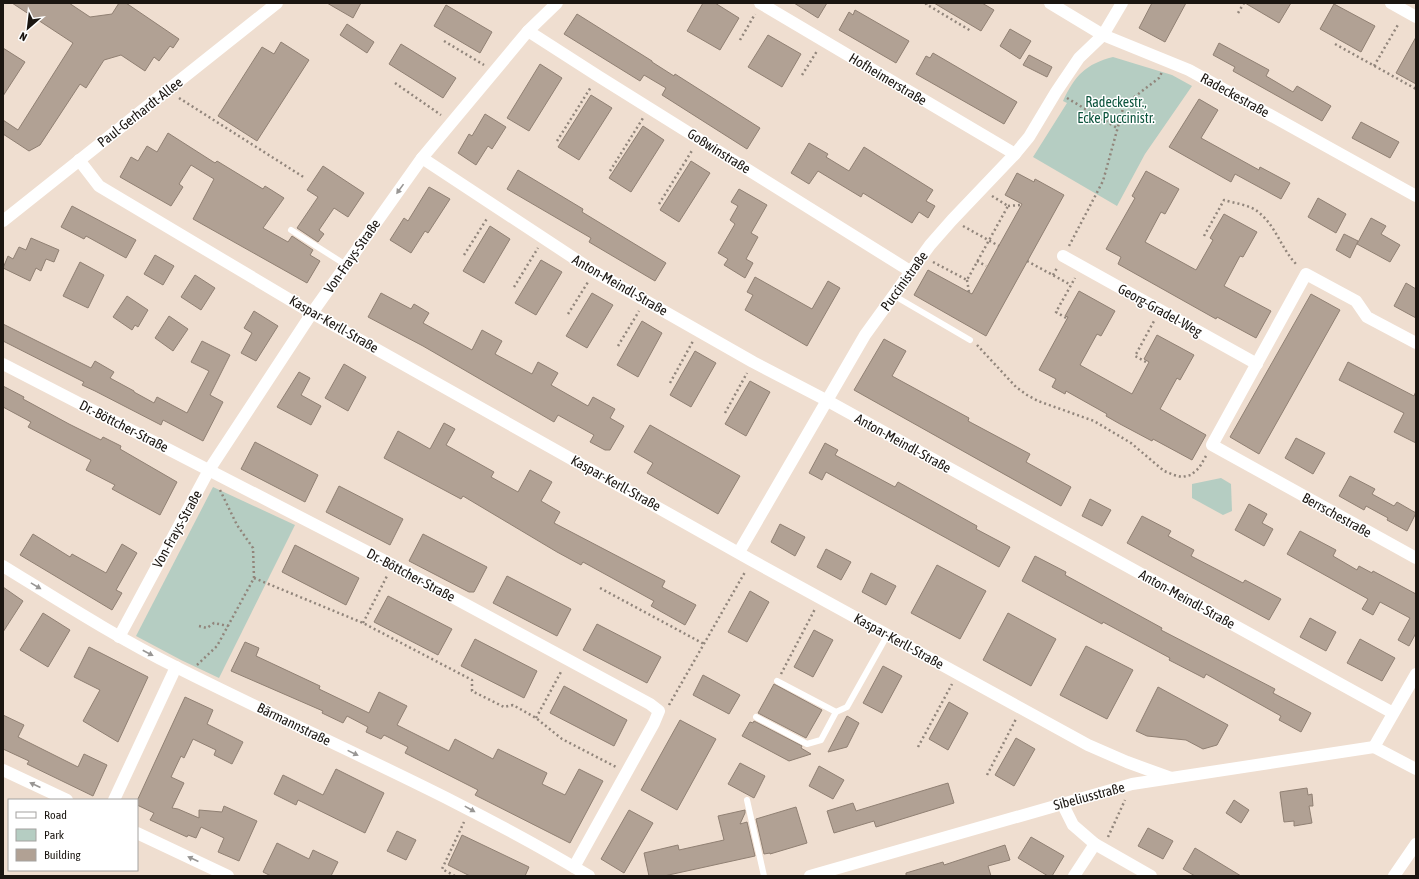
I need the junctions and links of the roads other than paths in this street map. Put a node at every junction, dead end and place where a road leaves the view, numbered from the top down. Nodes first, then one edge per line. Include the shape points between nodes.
1 (277, 3) edge
2 (557, 3) edge
3 (761, 3) edge
4 (1050, 3) edge
5 (1122, 3) edge
6 (1391, 3) edge
7 (1416, 17) edge
8 (528, 31) junction
9 (1103, 35) junction
10 (1015, 154) junction
11 (422, 158) junction
12 (79, 160) junction
13 (1416, 196) edge
14 (3, 221) edge
15 (291, 230) dead end
16 (1063, 256) road end
17 (346, 265) junction
18 (910, 271) junction
19 (893, 295) junction
20 (312, 313) junction
21 (970, 340) road end
22 (1416, 343) edge
23 (3, 364) edge
24 (1257, 364) junction
25 (826, 400) junction
26 (210, 470) junction
27 (739, 552) junction
28 (1416, 558) edge
29 (3, 566) edge
30 (888, 634) junction
31 (119, 637) junction
32 (176, 667) junction
33 (1416, 674) edge
34 (777, 681) road end
35 (836, 712) junction
36 (1393, 713) junction
37 (756, 717) dead end
38 (1374, 748) junction
39 (1416, 769) edge
40 (3, 770) edge
41 (1171, 778) junction
42 (65, 799) edge
43 (114, 799) edge
44 (747, 800) dead end
45 (1062, 803) junction
46 (138, 833) edge
47 (1416, 844) edge
48 (1099, 846) junction
49 (574, 867) junction
50 (228, 876) edge
51 (589, 876) edge
52 (764, 876) edge
53 (810, 876) edge
54 (1074, 876) edge
55 (1151, 876) edge
56 (1394, 876) edge

1 - 12 street, Paul-Gerhardt-Allee
2 - 8 street, Von-Frays-Straße
3 - 10 street, Hofheimerstraße
4 - 9 street, Radeckestraße
5 - 9 street, Puccinistraße
6 - 7 street
8 - 11 street, Von-Frays-Straße
8 - 18 street, Goßwinstraße
9 - 10 street, Puccinistraße via 1079,58 1029,137
9 - 13 street, Radeckestraße via 1189,70
10 - 18 street, Puccinistraße via 952,220
11 -> 17 street, Von-Frays-Straße
11 - 25 street, Anton-Meindl-Straße via 595,272 752,362
12 - 14 street, Paul-Gerhardt-Allee
12 - 20 street, Kaspar-Kerll-Straße via 99,186
15 - 17 lane
16 - 24 street, Georg-Gradel-Weg
17 - 20 street, Von-Frays-Straße
18 - 19 street, Puccinistraße
19 - 21 lane
19 - 25 street, Puccinistraße via 865,335
20 - 26 street, Von-Frays-Straße
20 - 27 street, Kaspar-Kerll-Straße
22 - 24 street via 1367,317 1356,301 1306,274
23 - 26 street, Dr.-Böttcher-Straße
24 - 28 street, Berrschestraße via 1212,445
25 - 27 street, Puccinistraße
25 - 36 street, Anton-Meindl-Straße
26 - 31 street, Von-Frays-Straße
26 - 49 street, Dr.-Böttcher-Straße via 393,565 659,711
27 - 30 street, Kaspar-Kerll-Straße
29 -> 31 street, Bärmannstraße
30 - 35 lane via 847,707
30 - 41 street, Kaspar-Kerll-Straße via 1088,745
31 -> 32 street, Bärmannstraße
32 - 43 street
32 -> 49 street, Bärmannstraße via 470,809
33 - 36 street
34 - 35 lane
35 - 37 lane via 821,740 807,744
36 - 38 street
38 - 39 street
38 - 41 street, Sibeliusstraße
42 -> 40 street
41 - 45 street, Sibeliusstraße via 1132,784
44 - 52 lane
45 - 48 street via 1073,824
45 - 53 street, Sibeliusstraße
50 -> 46 street
47 - 56 street
48 - 54 street
48 - 55 street
49 - 51 street, Bärmannstraße

